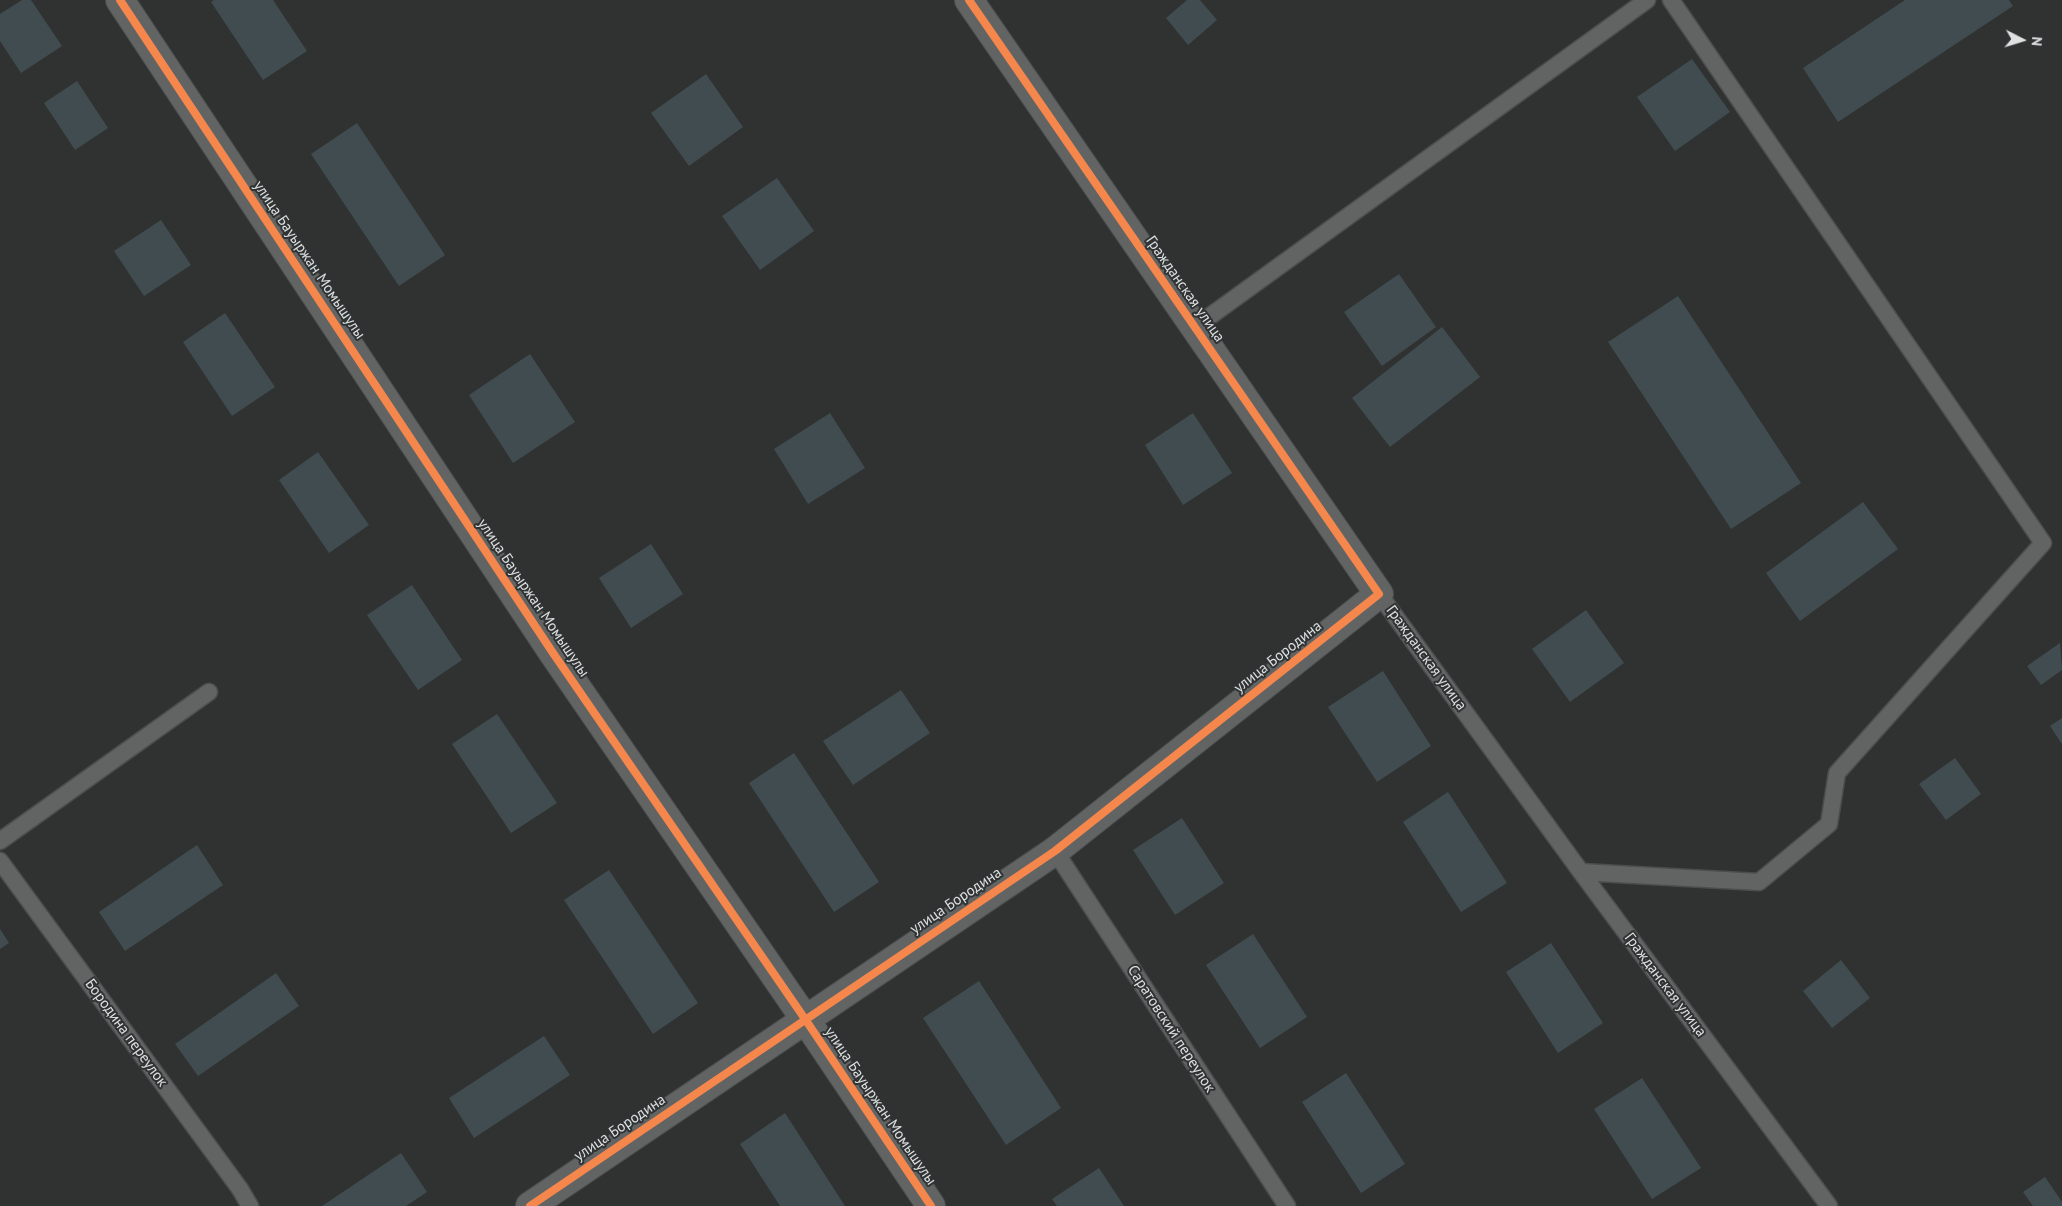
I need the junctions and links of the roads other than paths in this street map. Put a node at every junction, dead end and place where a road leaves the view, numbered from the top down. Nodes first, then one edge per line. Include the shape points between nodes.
1 (120, 0) edge
2 (969, 0) edge
3 (1647, 0) edge
4 (1671, 0) edge
5 (1195, 327) junction
6 (1379, 594) junction
7 (209, 692) dead end
8 (0, 841) edge
9 (1055, 852) junction
10 (0, 861) edge
11 (1581, 872) junction
12 (805, 1019) junction
13 (250, 1206) edge
14 (530, 1206) edge
15 (931, 1206) edge
16 (1286, 1206) edge
17 (1829, 1206) edge

1 - 12 street, улица Бауыржан Момышулы via 553,653
2 - 5 street, Гражданская улица
3 - 5 lane
4 - 11 lane via 2043,544 1837,772 1829,824 1759,882
5 - 6 street, Гражданская улица
6 - 9 street, улица Бородина
6 - 11 lane, Гражданская улица
7 - 8 lane
9 - 12 street, улица Бородина
9 - 16 lane, Саратовский переулок
10 - 13 lane, Бородина переулок
11 - 17 lane, Гражданская улица
12 - 14 street, улица Бородина
12 - 15 street, улица Бауыржан Момышулы

